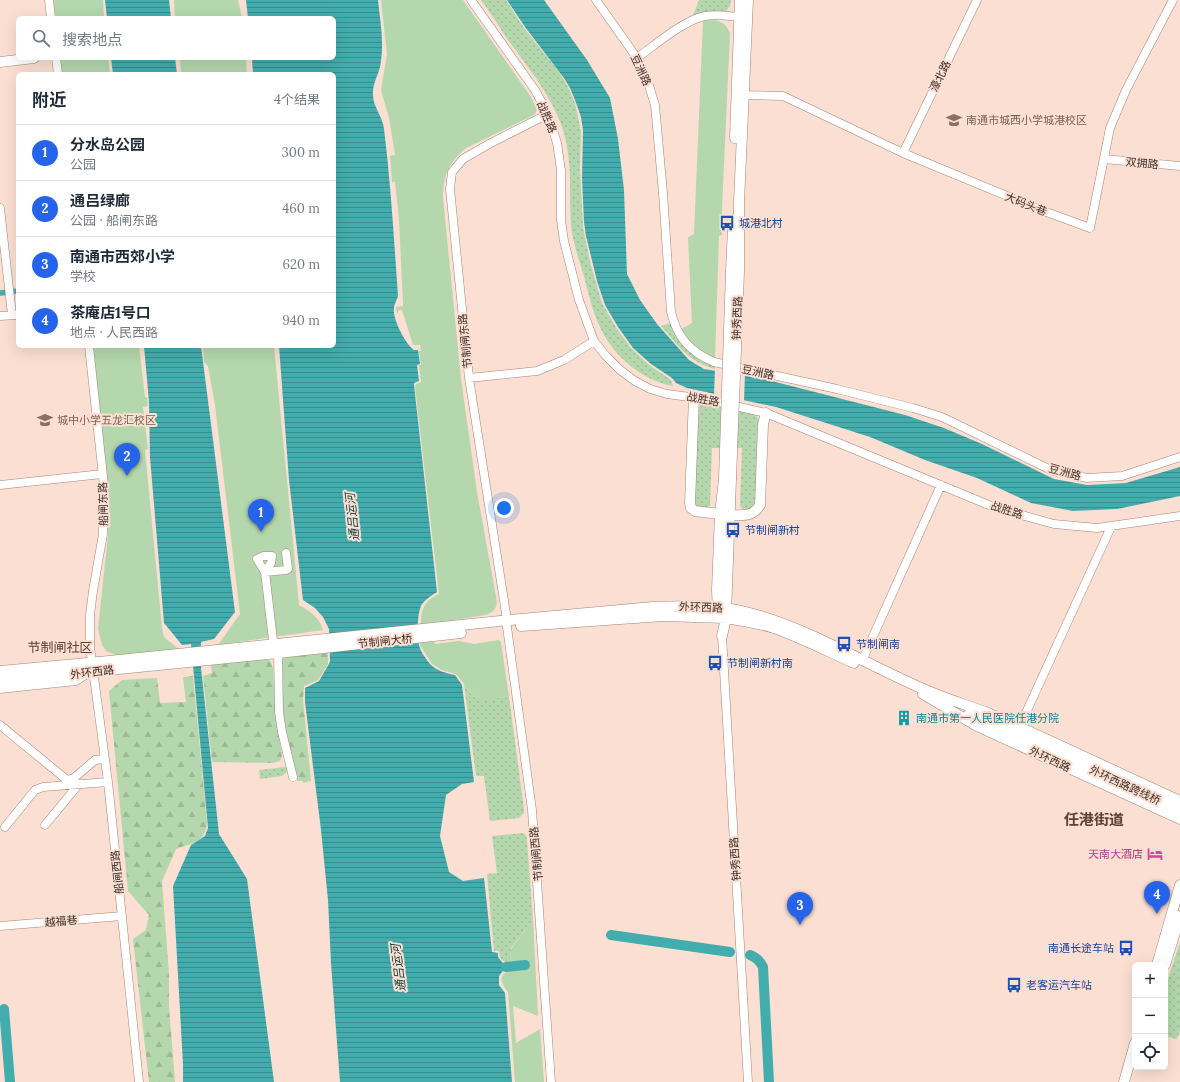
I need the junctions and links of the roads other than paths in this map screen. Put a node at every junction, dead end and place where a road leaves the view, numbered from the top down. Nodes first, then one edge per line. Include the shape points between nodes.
1 (49, 0) edge
2 (471, 0) edge
3 (596, 0) edge
4 (740, 0) edge
5 (748, 0) edge
6 (977, 0) edge
7 (1173, 0) edge
8 (51, 16) edge
9 (739, 17) junction
10 (637, 58) junction
11 (17, 60) edge
12 (56, 60) edge
13 (0, 62) edge
14 (58, 72) edge
15 (740, 95) junction
16 (548, 114) junction
17 (903, 153) junction
18 (1104, 159) junction
19 (1180, 166) edge
20 (0, 208) edge
21 (15, 315) edge
22 (0, 316) edge
23 (594, 341) junction
24 (89, 348) edge
25 (469, 378) junction
26 (694, 397) junction
27 (766, 413) junction
28 (1180, 457) edge
29 (102, 474) junction
30 (0, 485) edge
31 (941, 485) junction
32 (724, 514) junction
33 (1180, 516) edge
34 (1111, 526) junction
35 (286, 553) dead end
36 (722, 613) junction
37 (507, 624) junction
38 (461, 629) joint
39 (722, 636) joint
40 (277, 649) junction
41 (862, 661) junction
42 (92, 669) junction
43 (0, 671) edge
44 (0, 681) edge
45 (0, 689) edge
46 (924, 692) junction
47 (983, 720) joint
48 (0, 725) edge
49 (1019, 728) junction
50 (105, 759) junction
51 (293, 777) dead end
52 (108, 782) junction
53 (79, 784) junction
54 (1180, 801) edge
55 (1180, 810) edge
56 (1180, 819) edge
57 (45, 825) dead end
58 (4, 827) dead end
59 (1180, 885) edge
60 (122, 916) junction
61 (1180, 916) edge
62 (0, 926) edge
63 (1158, 962) edge
64 (1165, 962) edge
65 (1132, 1054) edge
66 (1134, 1070) edge
67 (139, 1082) edge
68 (552, 1082) edge
69 (748, 1082) edge
70 (1124, 1082) edge
71 (1130, 1082) edge

1 - 8 street
2 - 16 street, 战胜路 via 535,90
3 - 10 street, 豆洲路
4 - 9 main road, 钟秀西路
5 - 15 main road, 钟秀西路
6 - 17 street, 濠北路
7 - 18 street, 大码头巷 via 1126,90 1110,128
9 - 10 street via 697,18
9 - 15 main road, 钟秀西路
10 - 28 street, 豆洲路 via 655,105 671,312 678,333 694,351 714,362 913,408 942,418 1054,471 1087,478 1122,476
11 - 13 main road
12 - 14 street
15 - 17 street, 大码头巷 via 783,96
15 - 32 main road, 钟秀西路, bridge via 739,202
16 - 23 street, 战胜路 via 557,143 561,170 561,220 564,241 579,300
16 - 25 street, 节制闸东路 via 463,159 452,172 450,189
17 - 18 street, 大码头巷 via 1090,228
18 - 19 street, 双拥路
20 - 21 street via 8,286
21 - 22 street
23 - 25 street via 564,360 537,371
23 - 26 street, 战胜路 via 620,370 635,381 667,394
24 - 29 street, 船闸东路
25 - 37 street, 节制闸东路
26 - 27 street, 战胜路
26 - 32 main road via 691,508 695,511
27 - 31 street, 战胜路
27 - 32 main road via 763,424 760,505 749,515
29 - 30 street
29 - 42 street, 船闸东路 via 103,534 90,615
31 - 34 street, 战胜路 via 996,508 1054,524 1097,528
31 - 41 street
32 - 36 main road, 钟秀西路
33 - 34 street, 战胜路
34 - 49 street
35 - 40 street via 288,569 265,572 272,640
36 - 37 main road, 外环西路 via 676,606
36 - 39 main road, 外环西路
36 - 41 main road, 外环西路 via 745,611 774,620
36 - 46 main road, 外环西路 via 773,628
37 - 38 main road, 外环西路
37 - 68 street, 节制闸西路 via 532,810
38 - 40 main road, 节制闸大桥
39 - 69 street, 钟秀西路
40 - 42 main road, 外环西路
40 - 51 street via 279,712
41 - 46 main road, 外环西路
42 - 43 main road, 外环西路
42 - 44 main road, 外环西路
42 - 45 street via 76,681
42 - 50 street, 船闸西路
46 - 47 main road, 外环西路
46 - 49 main road, 外环西路 via 987,713
46 - 56 main road, 外环西路 via 977,726
47 - 55 main road, 外环西路跨线桥
48 - 50 street via 67,780 74,778 95,760
49 - 54 main road, 外环西路
50 - 52 street, 船闸西路
52 - 53 street
52 - 60 street, 船闸西路
53 - 57 street
53 - 58 street via 35,790
59 - 63 main road
60 - 62 street, 越福巷
60 - 67 street, 船闸西路
61 - 64 main road
65 - 70 main road
66 - 71 main road

